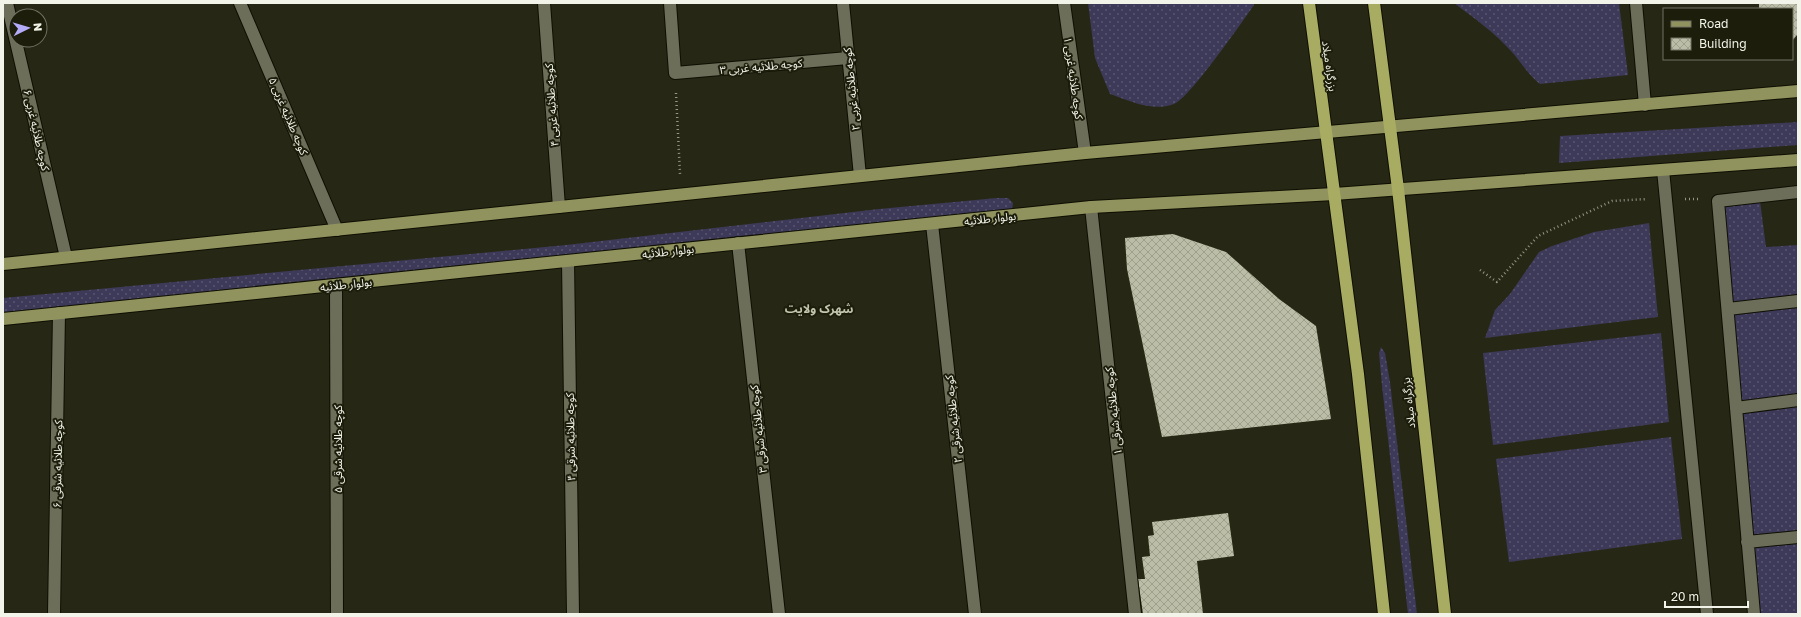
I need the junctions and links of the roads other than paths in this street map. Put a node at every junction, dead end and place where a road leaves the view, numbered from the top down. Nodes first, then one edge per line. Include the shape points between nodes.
1 (7, 3) edge
2 (240, 3) edge
3 (544, 3) edge
4 (670, 3) edge
5 (843, 3) edge
6 (1064, 3) edge
7 (1309, 3) edge
8 (1374, 3) edge
9 (1636, 3) edge
10 (848, 58) junction
11 (1798, 91) edge
12 (1645, 105) junction
13 (1390, 127) junction
14 (1326, 132) junction
15 (1084, 152) junction
16 (1798, 160) edge
17 (1663, 170) junction
18 (860, 176) junction
19 (1398, 189) junction
20 (1798, 192) edge
21 (1334, 194) junction
22 (559, 206) junction
23 (1091, 207) junction
24 (932, 224) junction
25 (337, 230) junction
26 (738, 244) junction
27 (66, 257) junction
28 (568, 261) junction
29 (3, 264) edge
30 (336, 285) junction
31 (1798, 301) edge
32 (1728, 309) junction
33 (59, 313) junction
34 (3, 319) edge
35 (1798, 400) edge
36 (1736, 408) junction
37 (1798, 537) edge
38 (1747, 542) junction
39 (54, 614) edge
40 (337, 614) edge
41 (573, 614) edge
42 (779, 614) edge
43 (975, 614) edge
44 (1135, 614) edge
45 (1384, 614) edge
46 (1445, 614) edge
47 (1707, 614) edge
48 (1754, 614) edge

1 - 27 street, کوچه طلائیه غربی ۶
2 - 25 street, کوچه طلائیه غربی ۵
3 - 22 street, کوچه طلائیه غربی ۴
4 - 10 street, کوچه طلائیه غربی ۳ via 675,73
5 - 10 street, کوچه طلائیه غربی ۲
6 - 15 street, کوچه طلائیه غربی ۱
7 - 14 highway, بزرگراه میلاد
8 - 13 highway
9 - 12 street
10 - 18 street, کوچه طلائیه غربی ۲
11 - 12 main road
12 - 13 main road
13 - 14 main road
13 - 19 highway, بزرگراه میلاد
14 - 15 main road
14 - 21 highway, بزرگراه میلاد
15 - 18 main road
16 - 17 main road, بولوار طلائیه
17 - 19 main road, بولوار طلائیه
17 - 47 street
18 - 22 main road
19 - 21 main road, بولوار طلائیه
19 - 46 highway, بزرگراه میلاد
20 - 32 street via 1718,200
21 - 23 main road, بولوار طلائیه
21 - 45 highway via 1358,374
22 - 25 main road
23 - 24 main road, بولوار طلائیه
23 - 44 street, کوچه طلائیه شرقی ۱
24 - 26 main road, بولوار طلائیه
24 - 43 street, کوچه طلائیه شرقی ۲
25 - 27 main road
26 - 28 main road, بولوار طلائیه
26 - 42 street, کوچه طلائیه شرقی ۳
27 - 29 main road
28 - 30 main road, بولوار طلائیه
28 - 41 street, کوچه طلائیه شرقی ۴
30 - 33 main road, بولوار طلائیه
30 - 40 street, کوچه طلائیه شرقی ۵
31 - 32 street
32 - 36 street
33 - 34 main road, بولوار طلائیه
33 - 39 street, کوچه طلائیه شرقی ۶
35 - 36 street
36 - 38 street
37 - 38 street
38 - 48 street

